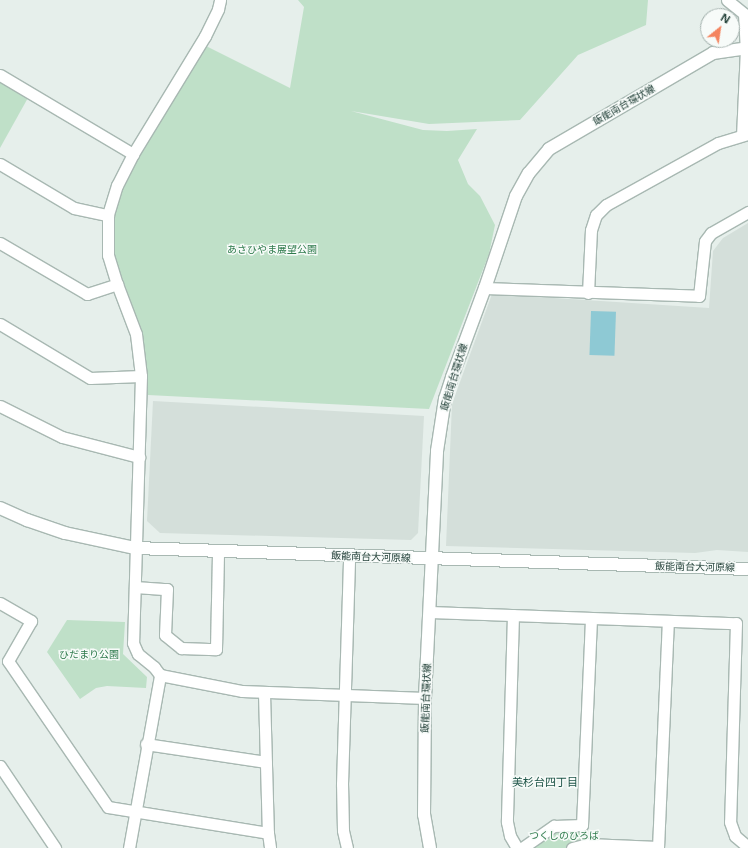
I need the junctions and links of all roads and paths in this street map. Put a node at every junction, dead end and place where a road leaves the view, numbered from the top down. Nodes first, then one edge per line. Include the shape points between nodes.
1 (220, 0) edge
2 (727, 0) edge
3 (746, 13) edge
4 (747, 48) edge
5 (0, 75) edge
6 (745, 135) edge
7 (133, 154) junction
8 (0, 164) edge
9 (748, 212) edge
10 (108, 215) junction
11 (0, 243) edge
12 (117, 284) junction
13 (485, 288) junction
14 (588, 293) junction
15 (0, 324) edge
16 (141, 376) junction
17 (0, 406) edge
18 (139, 457) junction
19 (0, 508) edge
20 (135, 548) junction
21 (218, 551) junction
22 (349, 556) junction
23 (433, 559) junction
24 (748, 569) edge
25 (134, 587) junction
26 (0, 603) edge
27 (429, 612) junction
28 (513, 615) junction
29 (590, 618) junction
30 (668, 621) junction
31 (160, 676) junction
32 (264, 693) junction
33 (345, 696) junction
34 (425, 698) junction
35 (146, 744) junction
36 (266, 762) junction
37 (0, 766) edge
38 (134, 812) junction
39 (268, 833) junction
40 (748, 847) edge
41 (55, 848) edge
42 (129, 848) edge
43 (270, 848) edge
44 (347, 848) edge
45 (430, 848) edge
46 (517, 848) edge
47 (522, 848) edge
48 (572, 848) edge
49 (658, 848) edge

1 - 7 street via 205,36
2 - 3 street
3 - 4 street
4 - 6 street
4 - 13 street, 飯能南台環状線 via 713,54 549,149 529,173 516,196
5 - 7 street
6 - 14 street via 718,143 606,205 596,215 591,230
7 - 10 street via 117,185
8 - 10 street via 74,208
9 - 14 street via 711,233 705,241 699,296
10 - 12 street via 108,255
11 - 12 street via 87,294
12 - 16 street via 136,334
13 - 14 street
13 - 23 street, 飯能南台環状線 via 452,377 441,421 436,451
15 - 16 street via 90,378
16 - 18 street
17 - 18 street via 62,437
18 - 20 street
19 - 20 street, 飯能南台大河原線 via 65,533
20 - 21 street, 飯能南台大河原線
20 - 25 street
21 - 22 street, 飯能南台大河原線
21 - 25 street via 216,649 181,648 165,635 167,589
22 - 23 street, 飯能南台大河原線
22 - 33 street
23 - 24 street, 飯能南台大河原線
23 - 27 street, 飯能南台環状線
25 - 31 street via 135,650
26 - 38 street via 31,621 8,661 108,807
27 - 28 street
27 - 34 street, 飯能南台環状線
28 - 29 street
28 - 46 street via 507,822 510,836
29 - 30 street
29 - 47 street via 582,825 554,826
30 - 40 street via 736,623 730,822 735,836
30 - 49 street
31 - 32 street
31 - 35 street
32 - 33 street
32 - 36 street
33 - 34 street
33 - 44 street via 342,784 343,830
34 - 45 street, 飯能南台環状線 via 424,815
35 - 36 street
35 - 38 street
36 - 39 street
37 - 41 street
38 - 39 street
38 - 42 street
39 - 43 street
48 - 49 street via 588,844

